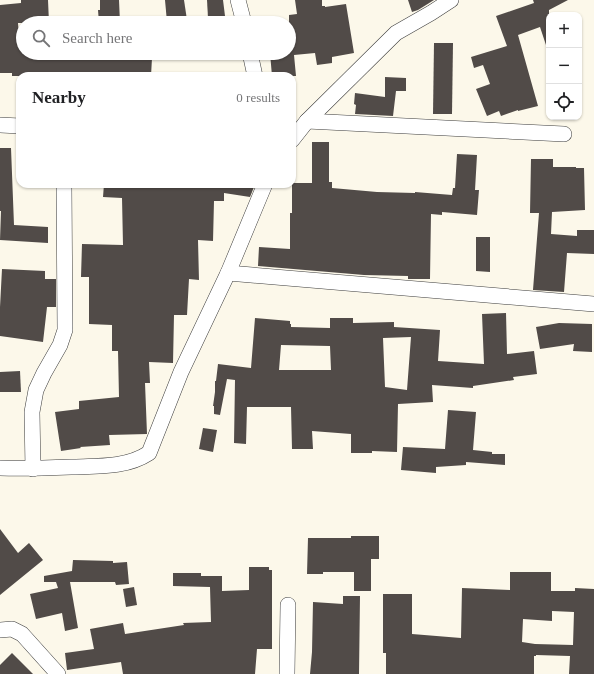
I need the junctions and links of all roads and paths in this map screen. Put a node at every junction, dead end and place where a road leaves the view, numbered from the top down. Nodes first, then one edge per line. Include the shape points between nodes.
1 (238, 0) edge
2 (451, 0) edge
3 (242, 16) edge
4 (252, 60) edge
5 (254, 72) edge
6 (307, 121) junction
7 (0, 125) edge
8 (16, 126) edge
9 (564, 134) dead end
10 (296, 135) edge
11 (64, 188) edge
12 (263, 188) edge
13 (228, 273) junction
14 (594, 304) edge
15 (0, 468) edge
16 (33, 469) junction
17 (288, 606) dead end
18 (0, 630) edge
19 (58, 674) edge
20 (287, 674) edge

1 - 3 street
2 - 6 street via 396,33
4 - 5 street
6 - 9 street
6 - 10 street
7 - 8 street
11 - 16 street via 65,330 60,345 36,390 32,412
12 - 13 street
13 - 14 street
13 - 16 street via 181,372 149,453 115,465
15 - 16 street
17 - 20 street
18 - 19 street via 12,629 22,634

